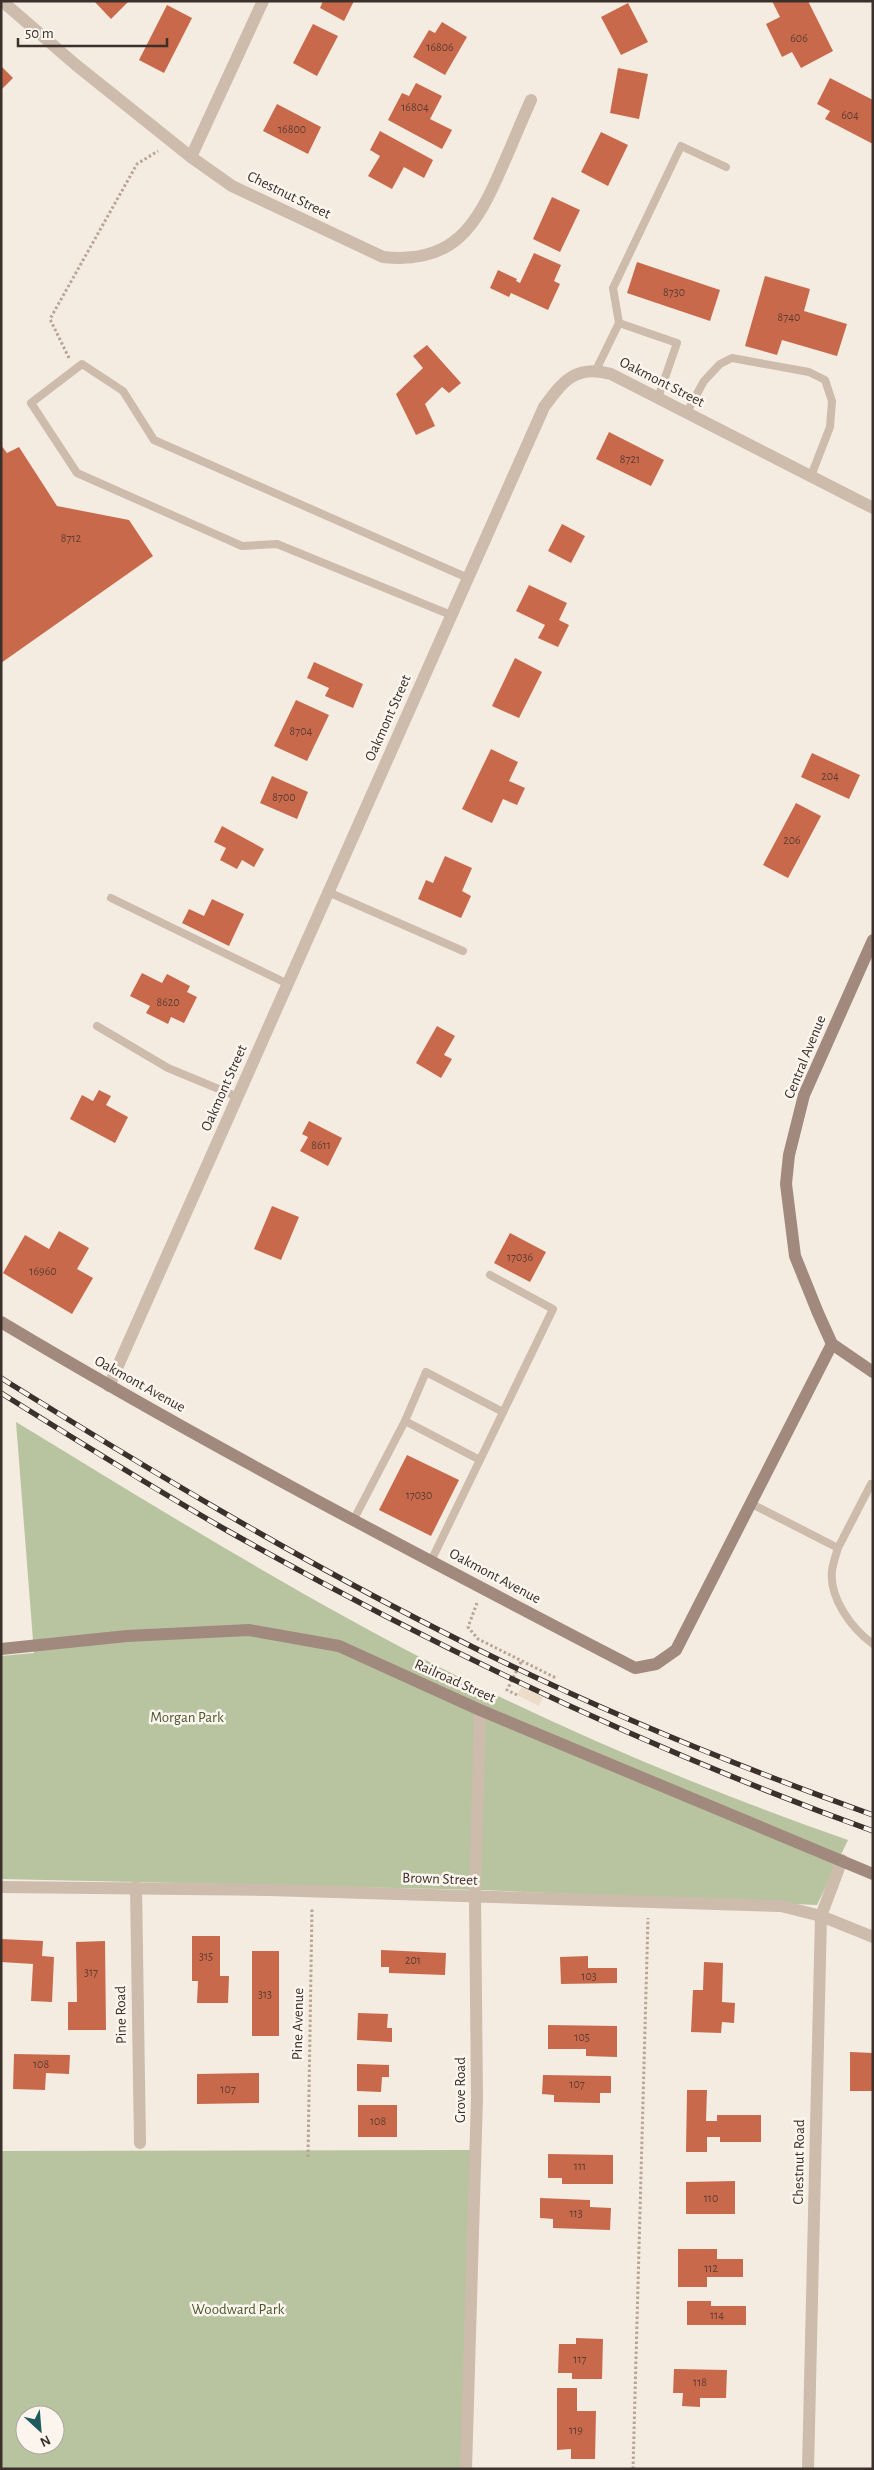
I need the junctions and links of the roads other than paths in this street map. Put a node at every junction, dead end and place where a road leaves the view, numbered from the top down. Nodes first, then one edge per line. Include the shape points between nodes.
1 (2, 1) edge
2 (263, 1) edge
3 (531, 100) dead end
4 (191, 157) junction
5 (726, 167) dead end
6 (619, 323) junction
7 (596, 370) junction
8 (658, 398) junction
9 (686, 412) junction
10 (811, 476) junction
11 (873, 508) edge
12 (468, 578) junction
13 (451, 615) junction
14 (328, 892) junction
15 (111, 898) dead end
16 (873, 940) edge
17 (463, 951) dead end
18 (288, 984) junction
19 (97, 1026) dead end
20 (238, 1097) junction
21 (490, 1275) dead end
22 (1, 1322) edge
23 (832, 1344) junction
24 (873, 1372) edge
25 (109, 1386) junction
26 (503, 1412) junction
27 (405, 1421) junction
28 (480, 1460) junction
29 (873, 1485) edge
30 (750, 1503) junction
31 (354, 1519) junction
32 (838, 1548) junction
33 (431, 1561) junction
34 (873, 1644) edge
35 (1, 1649) edge
36 (480, 1710) junction
37 (842, 1860) junction
38 (873, 1874) edge
39 (1, 1887) edge
40 (136, 1887) junction
41 (474, 1896) junction
42 (821, 1916) junction
43 (873, 1937) edge
44 (140, 2143) dead end
45 (466, 2469) edge
46 (808, 2469) edge

1 - 4 street, Chestnut Street
2 - 4 street
3 - 4 street, Chestnut Street via 486,204 472,225 440,251 422,257 403,260 383,258 232,186
5 - 6 lane via 680,146 613,288
6 - 7 lane
6 - 8 lane via 677,343
7 - 8 street, Oakmont Street via 611,374
7 - 12 street, Oakmont Street via 578,373 562,382 544,407
8 - 9 street, Oakmont Street
9 - 10 street, Oakmont Street
9 - 10 lane via 704,381 720,364 732,358 809,372 825,380 832,401 830,427
10 - 11 street, Oakmont Street
12 - 13 street, Oakmont Street
12 - 13 lane via 154,440 123,391 82,364 31,403 77,473 242,546 277,544
13 - 14 street, Oakmont Street
14 - 17 lane
14 - 18 street, Oakmont Street
15 - 18 lane
16 - 23 street, Central Avenue via 804,1095 789,1155 786,1184 795,1256
18 - 20 street, Oakmont Street
19 - 20 lane via 168,1068
20 - 25 street, Oakmont Street
21 - 26 lane via 553,1309
22 - 25 street, Oakmont Avenue
23 - 24 street
23 - 30 street, Oakmont Avenue
25 - 31 street, Oakmont Avenue
26 - 27 lane via 426,1372
26 - 28 lane
27 - 28 lane
27 - 31 lane
28 - 33 lane
29 - 32 lane
30 - 32 lane
30 - 33 street, Oakmont Avenue via 676,1650 656,1664 635,1668
31 - 33 street, Oakmont Avenue
32 - 34 lane via 832,1572 835,1595 845,1614
35 - 36 street, Railroad Street via 127,1636 249,1630 339,1646
36 - 37 street, Railroad Street
36 - 41 street, Grove Road
37 - 38 street, Railroad Street
37 - 42 street, Chestnut Road
39 - 40 street, Brown Street
40 - 41 street, Brown Street
40 - 44 street, Pine Road
41 - 42 street, Brown Street via 781,1906
41 - 45 street, Grove Road via 477,2098
42 - 43 street, Brown Street
42 - 46 street, Chestnut Road

